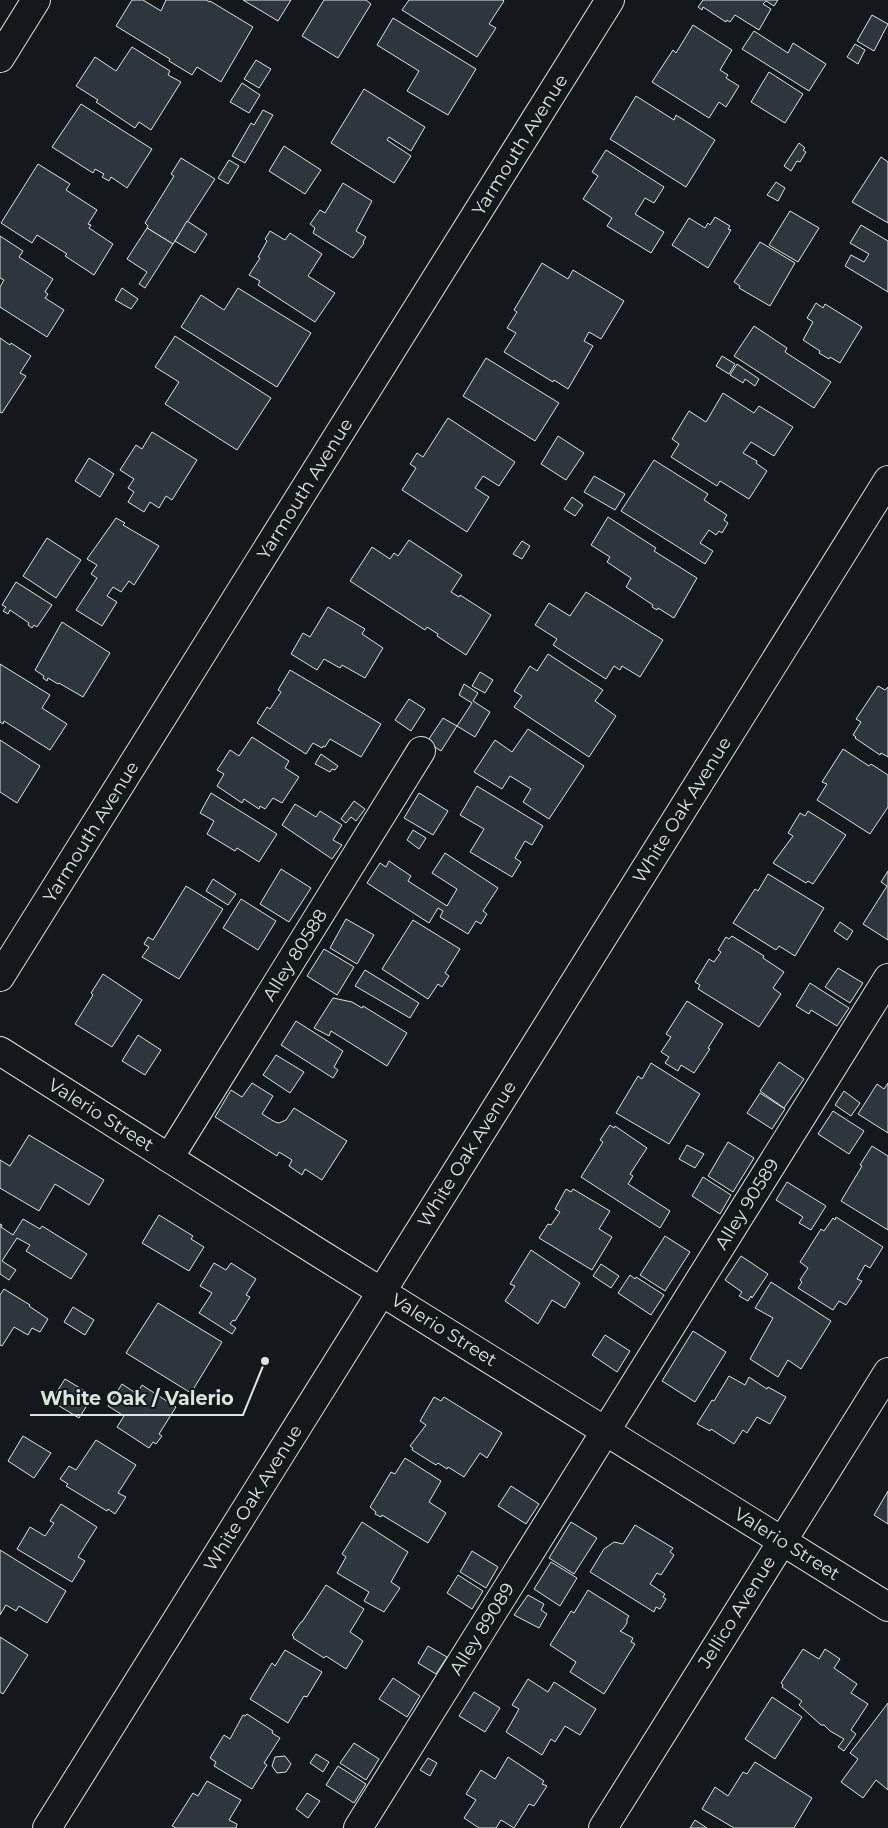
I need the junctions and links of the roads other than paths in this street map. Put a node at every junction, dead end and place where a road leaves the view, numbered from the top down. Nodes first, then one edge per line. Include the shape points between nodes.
1 (36, 0) edge
2 (610, 0) edge
3 (0, 58) edge
4 (888, 480) edge
5 (421, 751) dead end
6 (0, 978) edge
7 (888, 978) edge
8 (0, 1051) edge
9 (169, 1158) junction
10 (381, 1291) junction
11 (888, 1372) edge
12 (606, 1430) junction
13 (782, 1541) junction
14 (888, 1607) edge
15 (47, 1828) edge
16 (358, 1828) edge
17 (603, 1828) edge

1 - 3 street
2 - 6 street, Yarmouth Avenue
4 - 10 street, White Oak Avenue
5 - 9 street, Alley 80588
7 - 12 street, Alley 90589
8 - 9 street, Valerio Street
9 - 10 street, Valerio Street
10 - 12 street, Valerio Street
10 - 15 street, White Oak Avenue
11 - 13 street, Jellico Avenue
12 - 13 street, Valerio Street
12 - 16 street, Alley 89089
13 - 14 street, Valerio Street
13 - 17 street, Jellico Avenue

